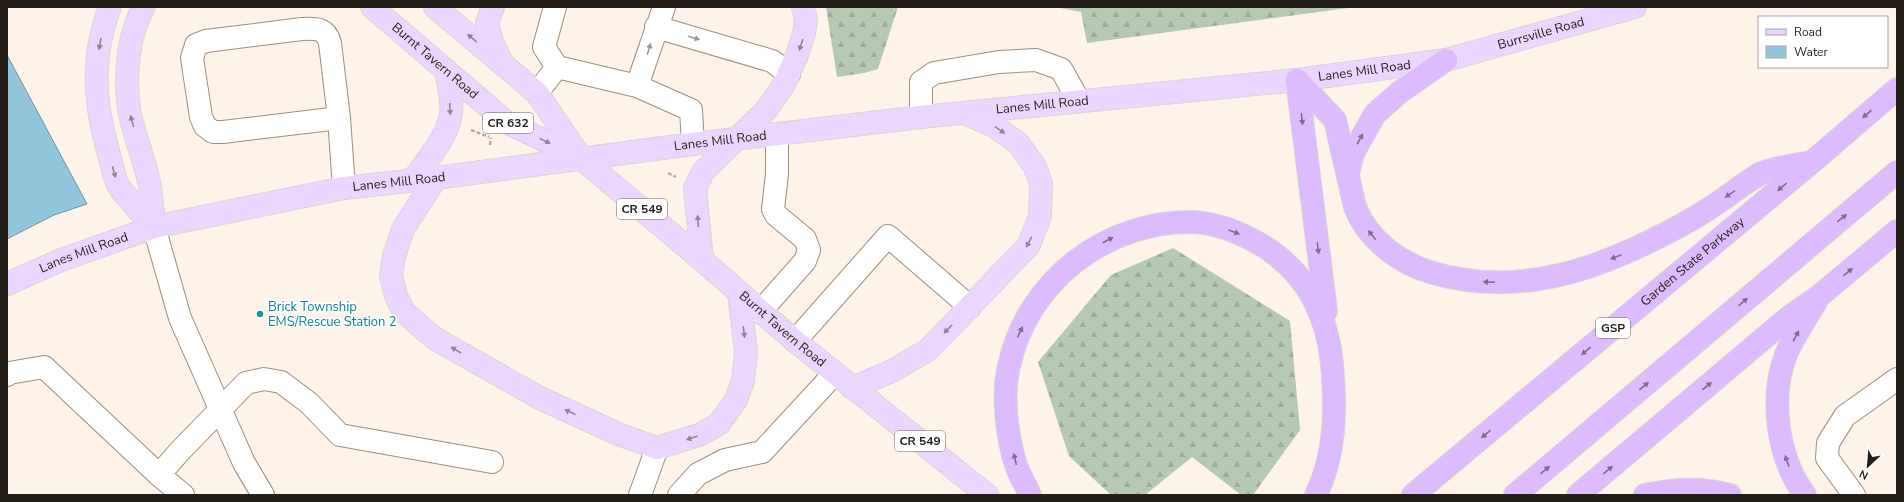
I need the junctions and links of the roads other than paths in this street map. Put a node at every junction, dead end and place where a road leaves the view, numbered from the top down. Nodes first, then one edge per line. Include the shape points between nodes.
1 (110, 7) edge
2 (144, 7) edge
3 (372, 7) edge
4 (435, 7) edge
5 (493, 7) edge
6 (554, 7) edge
7 (664, 7) edge
8 (1635, 7) edge
9 (800, 11) edge
10 (656, 27) junction
11 (1446, 60) junction
12 (502, 64) junction
13 (557, 67) junction
14 (446, 70) junction
15 (789, 74) junction
16 (1297, 80) junction
17 (637, 86) junction
18 (1897, 89) edge
19 (537, 93) junction
20 (1080, 101) junction
21 (965, 113) junction
22 (921, 117) junction
23 (339, 118) junction
24 (777, 135) junction
25 (736, 140) junction
26 (694, 144) junction
27 (582, 159) junction
28 (1812, 162) junction
29 (1897, 172) edge
30 (1348, 176) junction
31 (436, 178) junction
32 (413, 180) junction
33 (344, 188) junction
34 (154, 227) junction
35 (1897, 231) edge
36 (702, 260) junction
37 (7, 284) edge
38 (739, 293) junction
39 (1818, 297) junction
40 (970, 307) junction
41 (760, 312) junction
42 (1330, 340) junction
43 (795, 341) junction
44 (834, 374) junction
45 (7, 375) edge
46 (1897, 379) edge
47 (852, 388) junction
48 (220, 410) junction
49 (657, 448) junction
50 (492, 462) dead end
51 (159, 475) junction
52 (183, 495) edge
53 (263, 495) edge
54 (640, 495) edge
55 (679, 495) edge
56 (987, 495) edge
57 (1030, 495) edge
58 (1316, 495) edge
59 (1413, 495) edge
60 (1515, 495) edge
61 (1578, 495) edge
62 (1645, 495) edge
63 (1730, 495) edge
64 (1805, 495) edge
65 (1854, 495) edge

1 -> 34 main road via 103,24 97,65 97,102 101,124 117,184
34 -> 2 main road via 149,181 130,114 128,74 131,42
3 - 14 main road, Burnt Tavern Road / CR 632
12 -> 4 main road, Burnt Tavern Road
5 - 12 main road, CR 549 via 487,24
6 - 13 lane via 544,47
7 - 10 lane
8 - 11 main road, Burrsville Road
9 -> 15 main road via 804,34
10 -> 15 lane via 772,61
17 -> 10 lane
11 - 16 main road, Lanes Mill Road
30 -> 11 highway via 1353,153 1375,114 1400,92
12 - 19 main road, Burnt Tavern Road / CR 549
13 - 17 lane
13 - 19 lane
14 -> 27 main road, Burnt Tavern Road / CR 632 via 506,122
14 -> 32 main road via 452,112 449,124
15 - 25 main road via 767,109
16 - 20 main road, Lanes Mill Road
16 - 30 highway via 1335,120
16 -> 42 highway
17 - 26 lane via 691,110
18 -> 28 highway, Garden State Parkway / GSP
19 - 27 main road, Burnt Tavern Road / CR 549
20 - 21 main road, Lanes Mill Road
20 - 22 lane via 1061,69 1036,60 999,62 934,73 921,82
21 - 22 main road, Lanes Mill Road
21 -> 40 main road via 992,124 1018,143 1034,166 1041,183 1040,216 1029,245
22 - 24 main road, Lanes Mill Road
23 - 23 lane via 330,43 324,31 316,28 302,29 206,41 196,45 192,58 201,116 205,126 213,132
23 - 33 lane
24 - 25 main road, Lanes Mill Road
24 - 41 lane via 777,174 773,209 776,216 805,238 809,250 802,266
25 - 26 main road, Lanes Mill Road
36 -> 25 main road via 695,188 703,172
26 - 27 main road, Lanes Mill Road
27 - 31 main road, Lanes Mill Road
27 - 36 main road, Burnt Tavern Road / CR 549
28 -> 30 highway via 1762,173 1695,217 1631,251 1572,273 1501,283 1475,282 1420,269 1380,244 1359,218
28 -> 59 highway, Garden State Parkway / GSP
60 -> 29 highway
31 - 32 main road, Lanes Mill Road
49 -> 31 main road via 618,434 538,397 434,338 404,312 396,296 391,276 394,256 402,229
32 - 33 main road, Lanes Mill Road
33 - 34 main road, Lanes Mill Road
34 - 37 main road, Lanes Mill Road via 61,260
34 - 48 lane via 180,318
39 -> 35 highway
36 - 38 main road, Burnt Tavern Road / CR 549
38 - 41 main road, Burnt Tavern Road / CR 549
38 -> 49 main road via 746,352 743,381 736,400 718,424 699,435
61 -> 39 highway via 1789,317
64 -> 39 highway via 1795,481 1778,428 1779,385 1787,353
40 - 43 lane via 888,236
40 -> 47 main road via 928,350 892,371
41 - 43 main road, Burnt Tavern Road / CR 549
57 -> 42 highway via 1016,465 1006,417 1008,367 1017,337 1031,310 1064,271 1088,250 1113,238 1158,224 1193,222 1224,228 1250,238 1281,258 1306,285 1317,304
42 - 58 highway via 1335,398 1334,433 1322,482
43 - 44 main road, Burnt Tavern Road / CR 549
44 - 47 main road, Burnt Tavern Road / CR 549
44 - 55 lane via 762,452 725,460 698,474
45 - 51 lane via 44,367
46 - 65 lane via 1845,416 1828,443 1827,458
47 - 56 main road, Burnt Tavern Road / CR 549
48 - 50 lane via 246,383 264,379 281,382 309,403 340,435
48 - 51 lane
48 - 53 lane via 244,463
49 - 54 lane
51 - 52 lane
62 - 63 highway via 1666,491 1713,490

